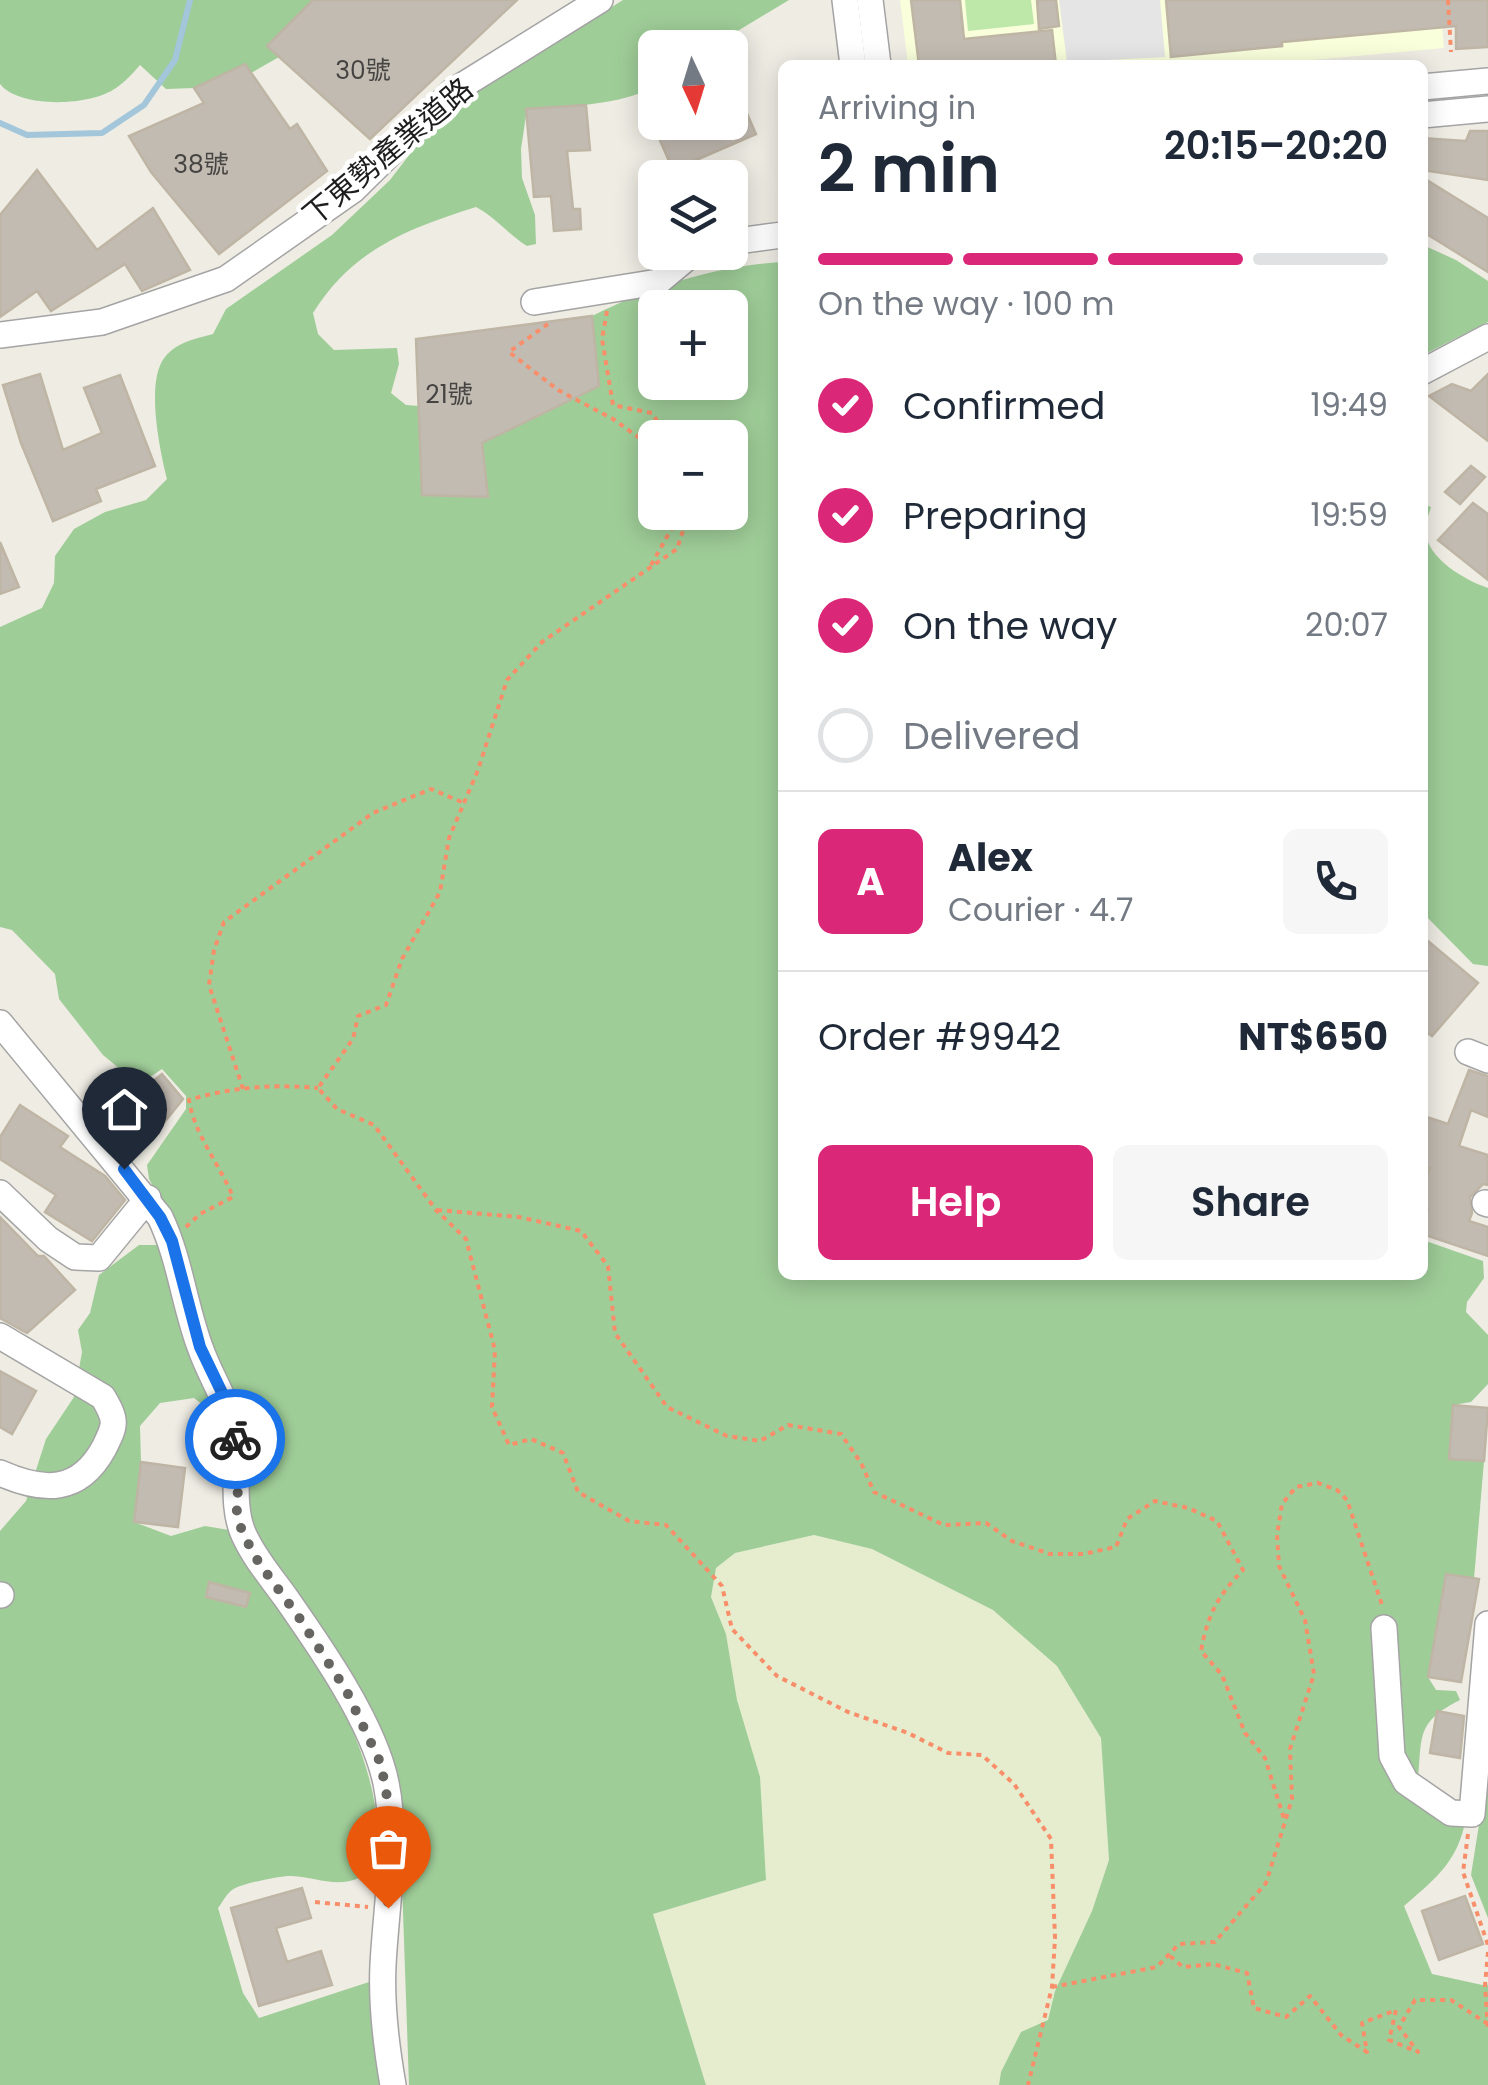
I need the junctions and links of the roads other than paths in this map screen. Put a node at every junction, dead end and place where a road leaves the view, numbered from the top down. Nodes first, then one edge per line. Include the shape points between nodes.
1 (600, 0) edge
2 (845, 0) edge
3 (870, 0) edge
4 (852, 60) edge
5 (877, 60) edge
6 (1488, 81) edge
7 (1428, 86) edge
8 (1488, 109) edge
9 (1428, 114) edge
10 (778, 236) edge
11 (748, 240) edge
12 (672, 270) edge
13 (545, 302) road end
14 (0, 335) edge
15 (1488, 337) edge
16 (1428, 369) edge
17 (0, 1022) edge
18 (0, 1194) edge
19 (148, 1198) junction
20 (0, 1336) edge
21 (0, 1473) edge
22 (1488, 1624) edge
23 (1384, 1628) road end
24 (393, 2085) edge

1 - 14 street, 下東勢產業道路 via 452,92 354,190 226,279 102,322
2 - 4 street
3 - 5 street
6 - 7 street
8 - 9 street
10 - 11 street
12 - 13 street via 658,282
15 - 16 street
17 - 19 street
18 - 19 street via 75,1258 99,1258
19 - 24 street via 172,1241 200,1347 226,1401 242,1532 346,1690 381,1764 389,1808 384,2031
20 - 21 street via 103,1396 115,1427 93,1469 78,1480 52,1486
22 - 23 street via 1472,1814 1451,1813 1406,1782 1392,1756

